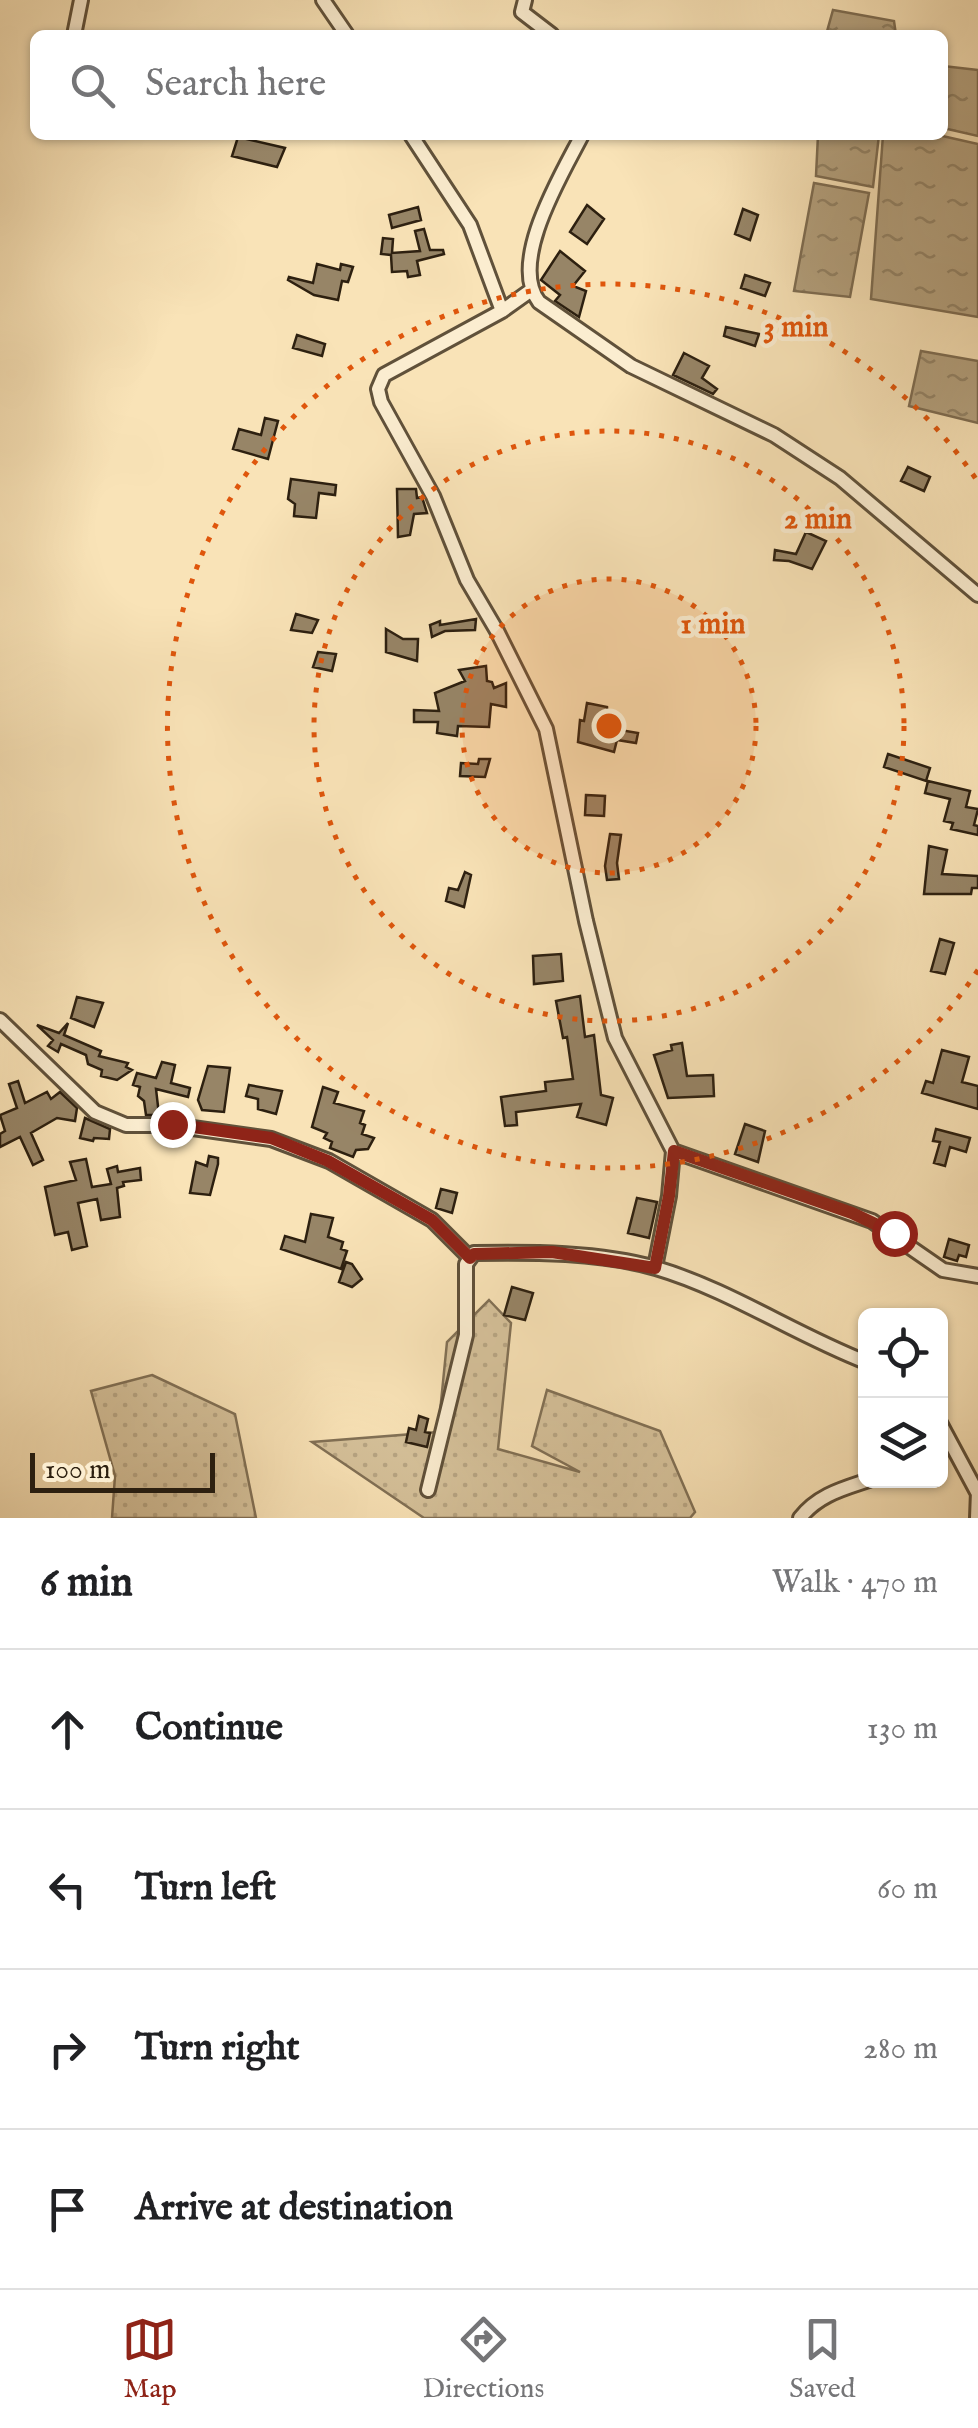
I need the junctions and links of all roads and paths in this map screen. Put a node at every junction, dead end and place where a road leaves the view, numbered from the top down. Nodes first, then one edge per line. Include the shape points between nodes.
1 (81, 0) edge
2 (323, 0) edge
3 (525, 0) edge
4 (75, 30) edge
5 (344, 30) edge
6 (545, 30) edge
7 (415, 140) edge
8 (579, 140) edge
9 (530, 291) junction
10 (502, 311) junction
11 (978, 595) edge
12 (0, 1020) edge
13 (674, 1151) junction
14 (470, 1258) junction
15 (655, 1268) junction
16 (978, 1276) edge
17 (858, 1359) edge
18 (948, 1437) edge
19 (858, 1483) edge
20 (428, 1490) dead end
21 (978, 1491) edge
22 (800, 1518) edge
23 (977, 1518) edge

1 - 4 street
2 - 5 street
3 - 6 street via 522,12
7 - 10 street via 470,226
8 - 9 street via 542,213
9 - 10 street
9 - 11 street via 631,366 774,435 840,478
10 - 13 street via 384,375 378,389 546,730 615,1038
12 - 14 street via 96,1112 126,1125 172,1124 271,1138 328,1161 432,1220
13 - 15 street
13 - 16 street via 872,1221 943,1270
14 - 15 street via 552,1252
14 - 20 street via 466,1335
15 - 17 street via 748,1304
18 - 21 street
19 - 22 street via 815,1502
21 - 23 street

